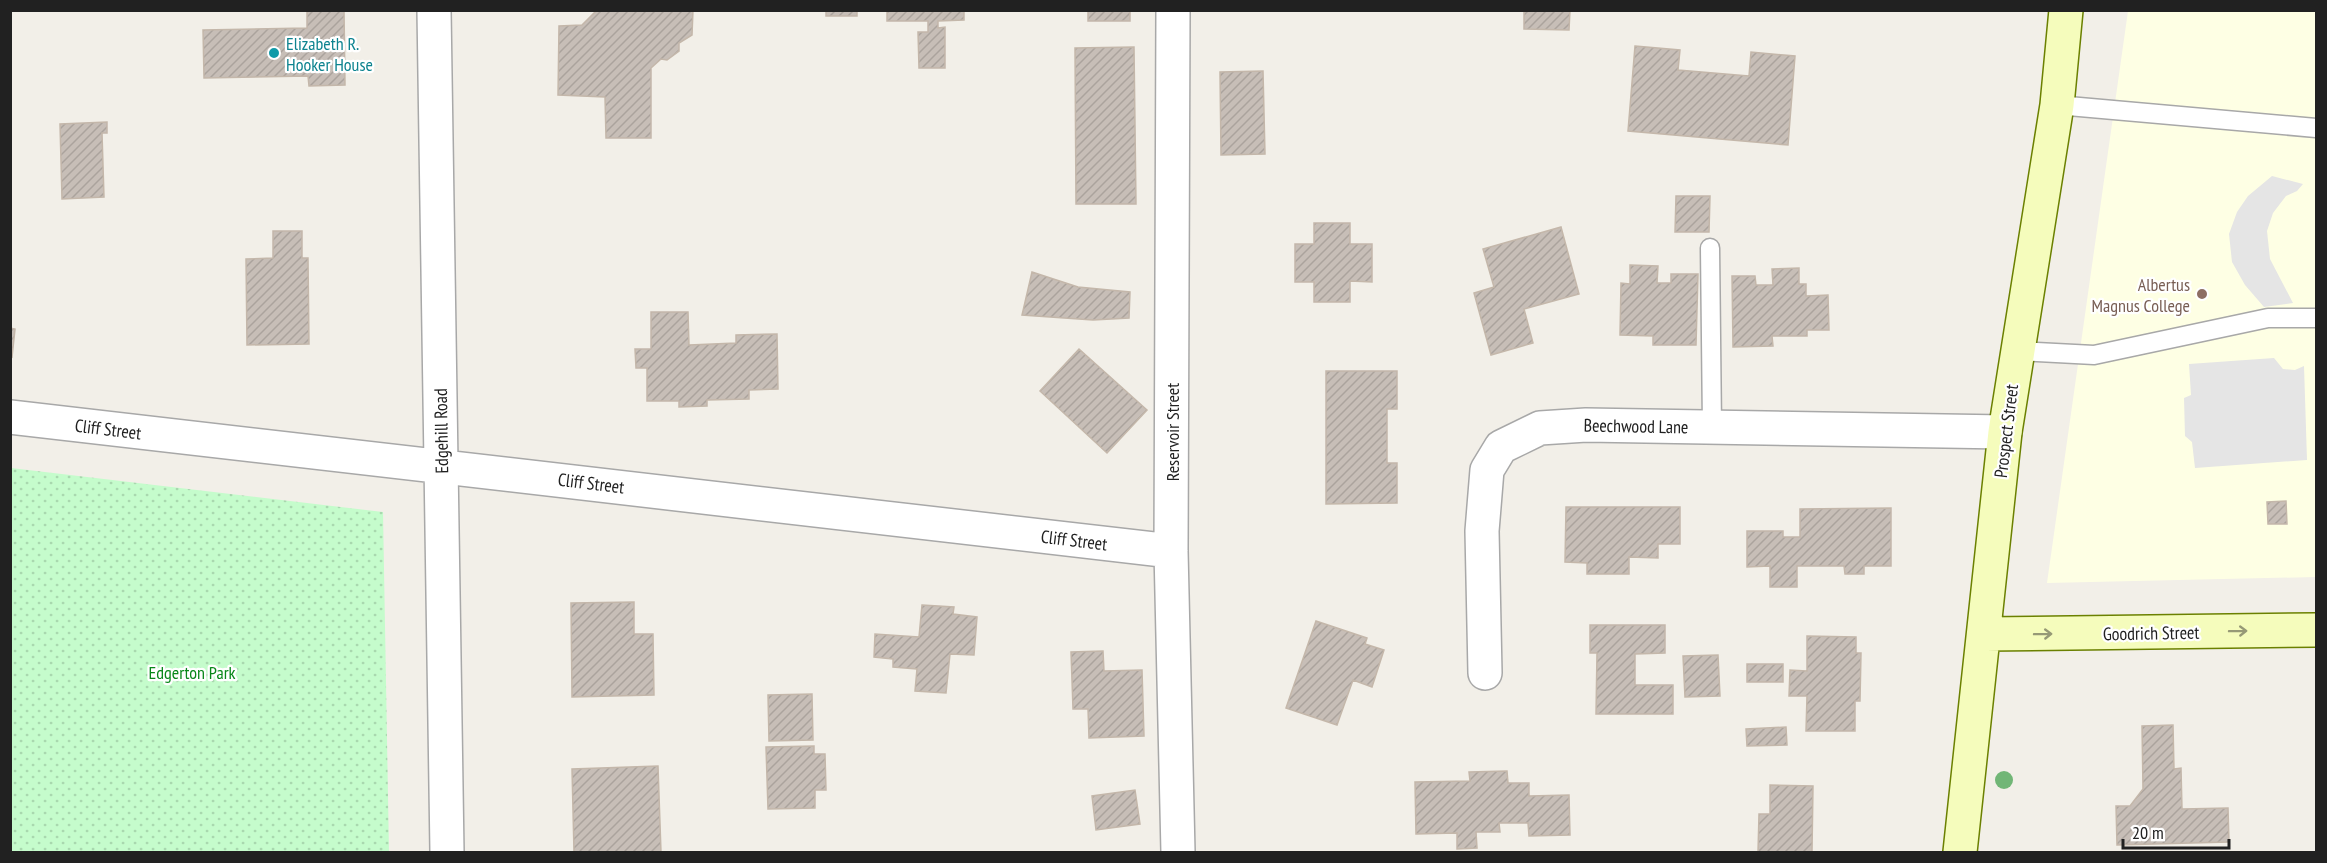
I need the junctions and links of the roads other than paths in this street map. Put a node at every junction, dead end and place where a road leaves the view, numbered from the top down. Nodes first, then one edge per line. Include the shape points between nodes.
1 (434, 10) edge
2 (1173, 10) edge
3 (2066, 10) edge
4 (2056, 105) junction
5 (2316, 128) edge
6 (1710, 248) dead end
7 (2316, 318) edge
8 (2016, 351) junction
9 (10, 417) edge
10 (1712, 427) junction
11 (2005, 432) junction
12 (441, 466) junction
13 (1171, 551) junction
14 (2316, 630) edge
15 (1985, 634) junction
16 (1485, 673) dead end
17 (447, 852) edge
18 (1178, 852) edge
19 (1959, 852) edge

1 - 12 street, Edgehill Road
2 - 13 street, Reservoir Street
3 - 4 main road, Prospect Street
4 - 5 lane
4 - 8 main road, Prospect Street
6 - 10 lane
7 - 8 lane via 2268,318 2094,355
8 - 11 main road, Prospect Street
9 - 12 street, Cliff Street
10 - 11 street, Beechwood Lane
10 - 16 street, Beechwood Lane via 1540,428 1502,447 1487,470 1482,531
11 - 15 main road, Prospect Street
12 - 13 street, Cliff Street
12 - 17 street, Edgehill Road
13 - 18 street, Reservoir Street
15 -> 14 main road, Goodrich Street
15 - 19 main road, Prospect Street

